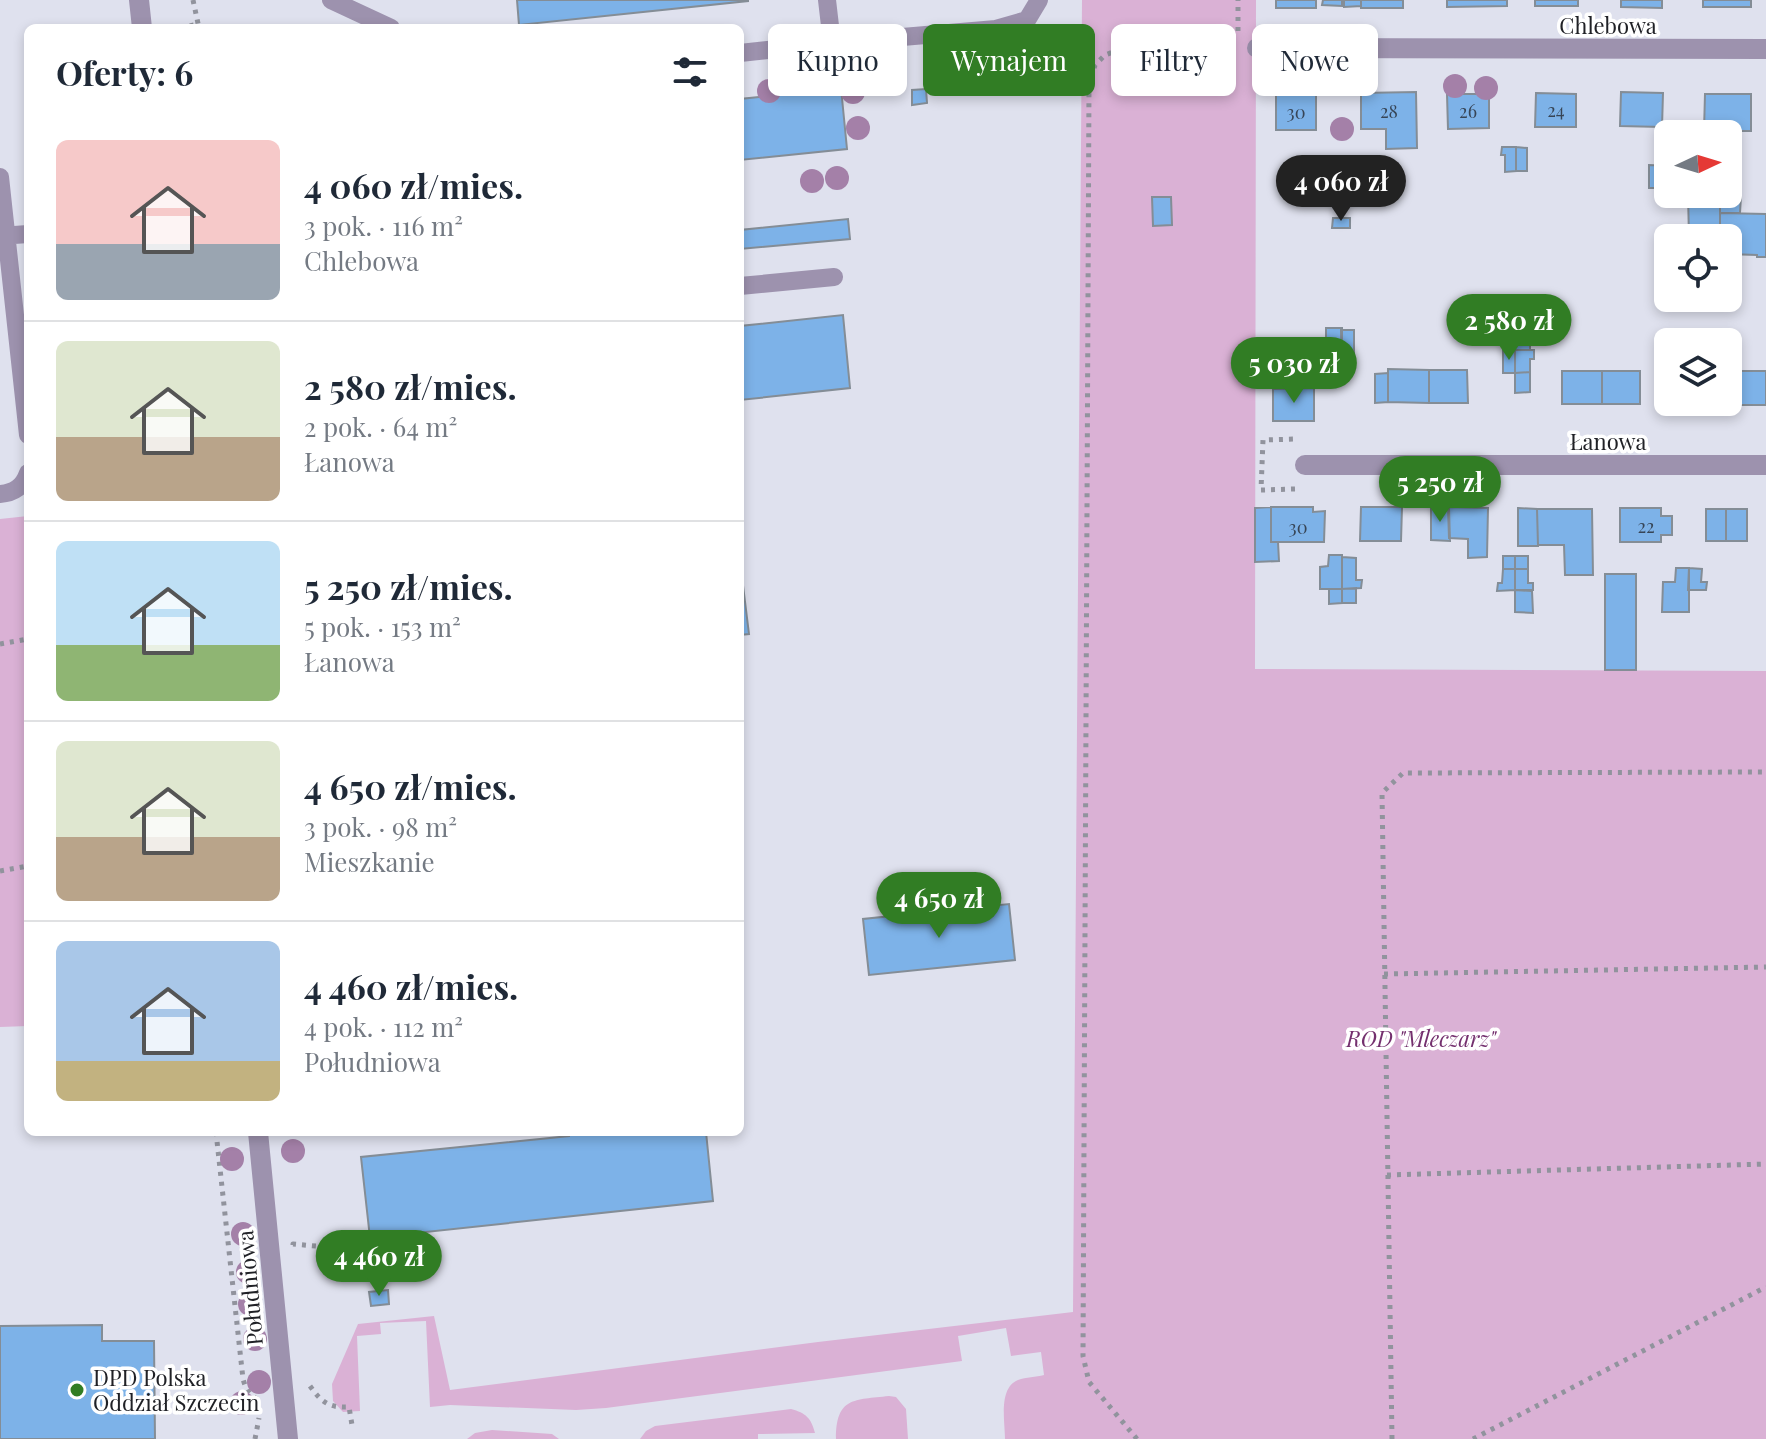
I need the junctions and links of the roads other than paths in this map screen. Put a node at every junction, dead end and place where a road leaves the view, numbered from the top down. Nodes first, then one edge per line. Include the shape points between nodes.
1 (139, 0) edge
2 (331, 0) edge
3 (827, 0) edge
4 (1039, 0) edge
5 (142, 24) edge
6 (382, 24) edge
7 (830, 24) edge
8 (907, 37) edge
9 (1248, 48) road end
10 (1766, 49) edge
11 (768, 50) edge
12 (744, 53) edge
13 (0, 177) edge
14 (24, 234) edge
15 (3, 235) edge
16 (834, 277) dead end
17 (744, 286) edge
18 (24, 403) edge
19 (1305, 465) dead end
20 (1766, 465) edge
21 (24, 481) edge
22 (0, 494) edge
23 (258, 1136) edge
24 (288, 1439) edge

1 - 5 street
2 - 6 lane
3 - 7 lane
4 - 8 lane via 1027,20 996,29
9 - 10 street, Chlebowa
11 - 12 lane
13 - 15 lane
14 - 15 lane
15 - 18 lane
16 - 17 lane
19 - 20 street, Łanowa
21 - 22 lane via 16,491
23 - 24 street, Południowa

